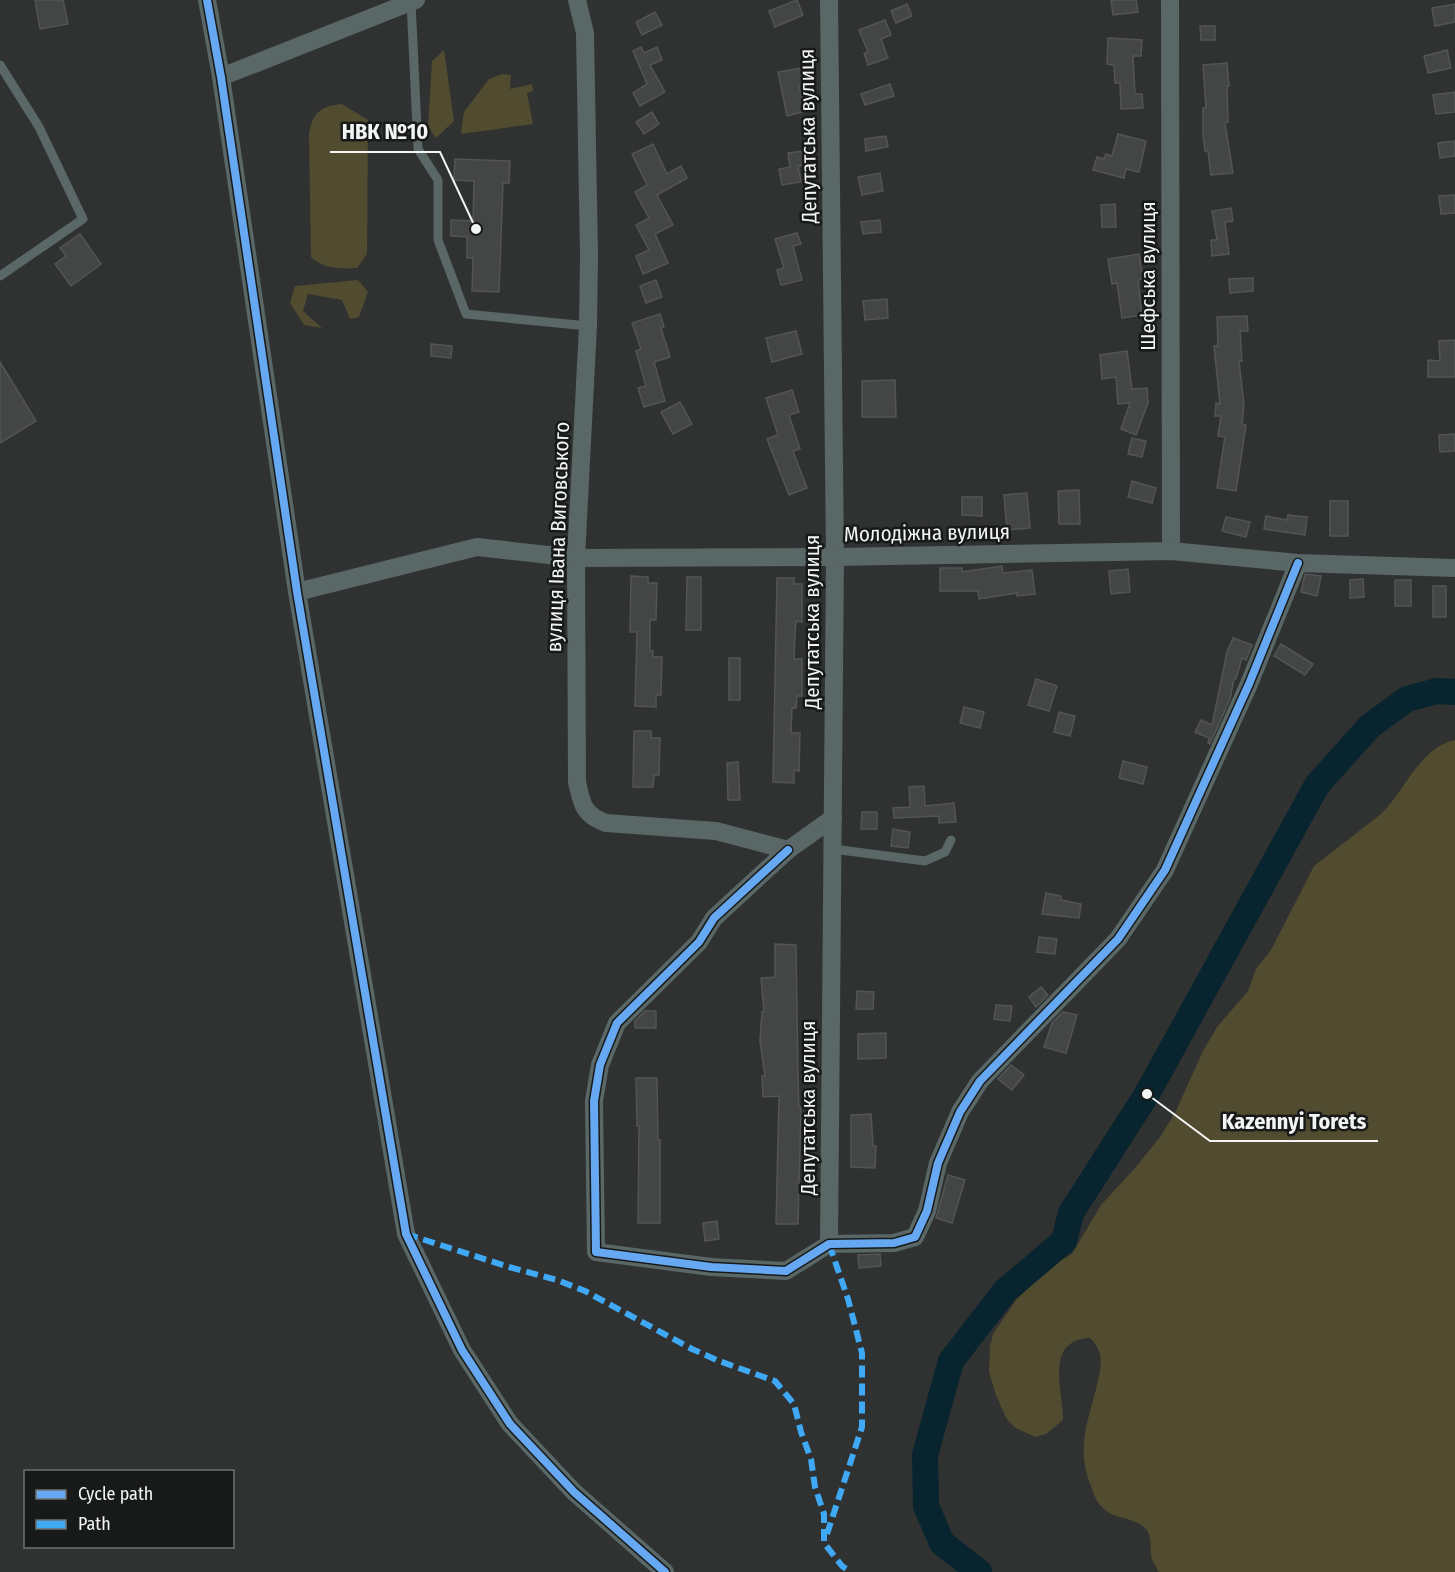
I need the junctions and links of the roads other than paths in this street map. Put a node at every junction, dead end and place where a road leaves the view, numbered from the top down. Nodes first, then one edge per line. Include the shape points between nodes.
1 (207, 0) edge
2 (578, 0) edge
3 (828, 0) edge
4 (1170, 0) edge
5 (413, 1) edge
6 (0, 65) edge
7 (221, 77) junction
8 (0, 276) edge
9 (588, 326) junction
10 (1171, 551) junction
11 (835, 557) junction
12 (576, 558) junction
13 (1298, 563) junction
14 (1455, 568) edge
15 (297, 592) junction
16 (833, 818) junction
17 (951, 840) dead end
18 (832, 849) junction
19 (788, 850) junction
20 (829, 1244) junction
21 (665, 1572) edge

1 - 7 street
2 - 9 street, вулиця Івана Виговського via 585,33
3 - 11 street, Депутатська вулиця
4 - 10 street, Шефська вулиця
5 - 7 street
5 - 9 lane via 418,149 438,180 438,240 466,314
6 - 8 lane via 39,127 83,219
7 - 15 street
9 - 12 street, вулиця Івана Виговського
10 - 11 street, Молодіжна вулиця
10 - 13 street, Молодіжна вулиця
11 - 12 street, Молодіжна вулиця
11 - 16 street, Депутатська вулиця
12 - 15 street, Молодіжна вулиця via 477,547
12 - 19 street, вулиця Івана Виговського via 577,782 581,802 592,818 606,823 716,831
13 - 14 street, Молодіжна вулиця
13 - 20 street via 1249,684 1165,870 1118,939 980,1081 960,1112 942,1153 927,1211 915,1237 894,1243
15 - 21 street via 406,1234 462,1350 510,1424 574,1492
16 - 18 street, Депутатська вулиця
16 - 19 street
17 - 18 lane via 945,852 925,861
18 - 20 street, Депутатська вулиця
19 - 20 street via 714,918 699,942 617,1023 600,1065 594,1101 596,1252 711,1267 786,1271

